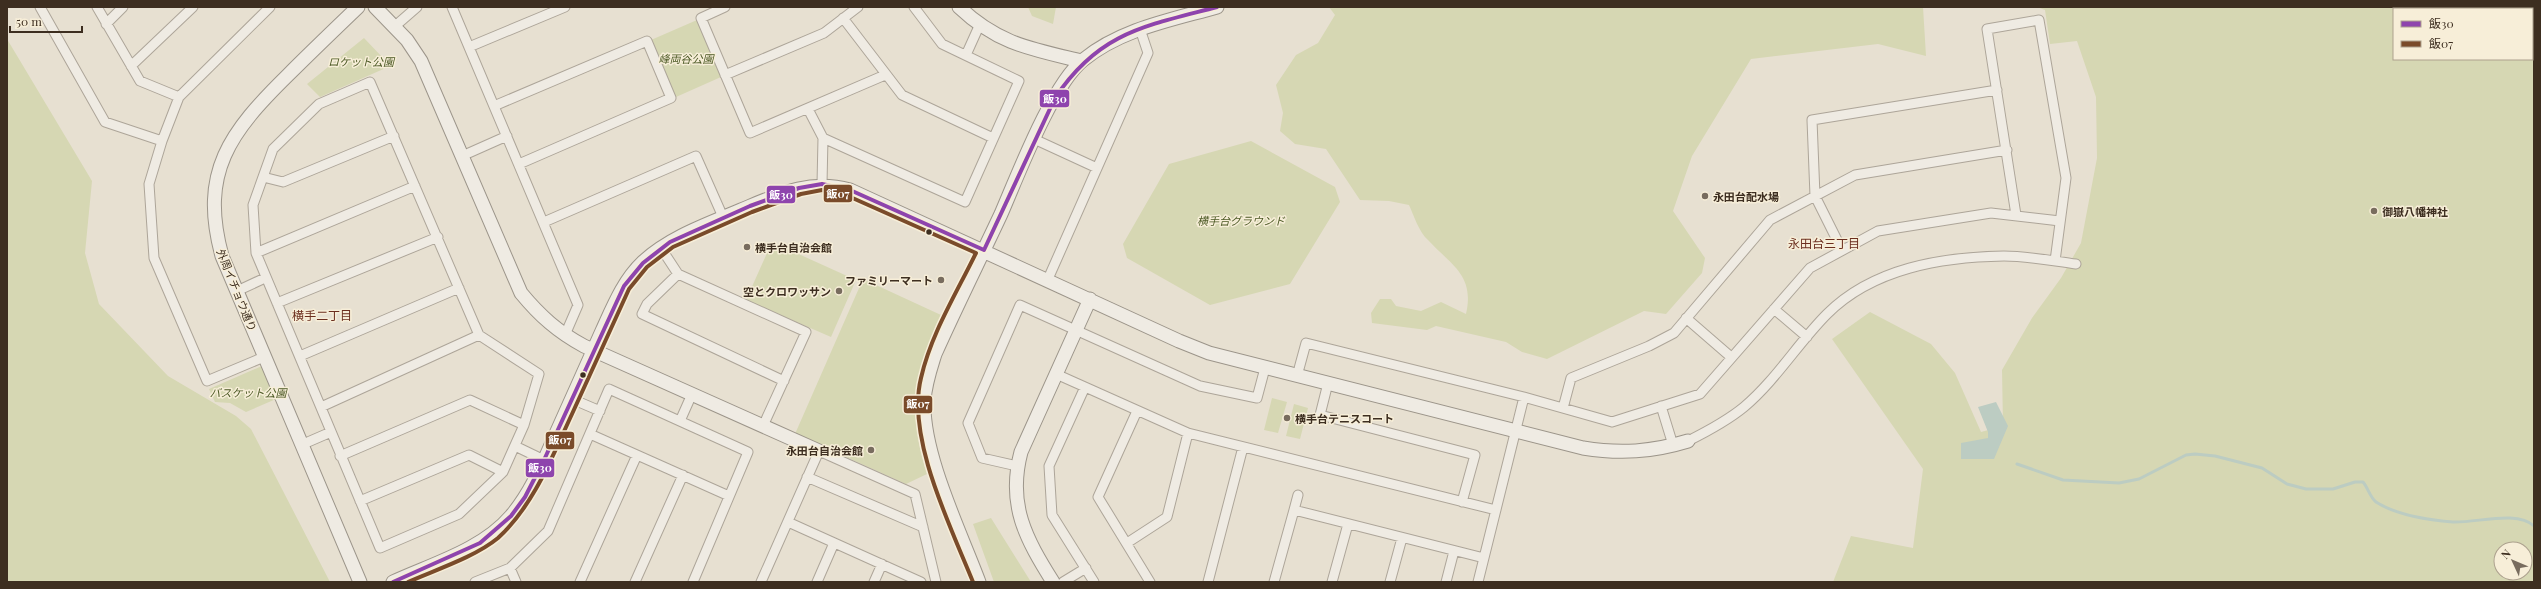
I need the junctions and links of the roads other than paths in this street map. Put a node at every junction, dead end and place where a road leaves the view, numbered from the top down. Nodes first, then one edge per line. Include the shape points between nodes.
1 (40, 7) edge
2 (98, 7) edge
3 (124, 7) edge
4 (193, 7) edge
5 (270, 7) edge
6 (358, 7) edge
7 (375, 7) edge
8 (417, 7) edge
9 (452, 7) edge
10 (565, 7) edge
11 (725, 7) edge
12 (858, 7) edge
13 (914, 7) edge
14 (959, 7) edge
15 (1217, 7) edge
16 (843, 18) junction
17 (106, 24) junction
18 (980, 24) junction
19 (394, 27) junction
20 (1140, 29) junction
21 (469, 47) junction
22 (966, 56) junction
23 (1081, 61) junction
24 (131, 66) junction
25 (725, 75) junction
26 (886, 75) junction
27 (1997, 90) junction
28 (179, 97) junction
29 (494, 106) junction
30 (808, 109) junction
31 (394, 136) junction
32 (507, 136) junction
33 (823, 138) junction
34 (993, 138) junction
35 (1034, 140) junction
36 (162, 141) junction
37 (2007, 150) junction
38 (462, 156) junction
39 (519, 164) junction
40 (1097, 168) junction
41 (263, 177) junction
42 (822, 184) junction
43 (415, 186) junction
44 (1815, 196) junction
45 (2016, 215) junction
46 (723, 218) junction
47 (2060, 221) junction
48 (544, 222) junction
49 (438, 237) junction
50 (660, 248) junction
51 (984, 250) junction
52 (1842, 250) junction
53 (256, 253) junction
54 (2055, 261) junction
55 (2076, 264) dead end
56 (678, 274) junction
57 (265, 278) junction
58 (1048, 279) junction
59 (459, 288) junction
60 (237, 291) junction
61 (1090, 298) junction
62 (277, 304) junction
63 (1774, 309) junction
64 (1686, 318) junction
65 (1076, 329) junction
66 (479, 335) junction
67 (565, 336) junction
68 (1807, 337) junction
69 (593, 350) junction
70 (300, 356) junction
71 (264, 357) junction
72 (1731, 357) junction
73 (1265, 368) junction
74 (1056, 374) junction
75 (1298, 376) junction
76 (784, 381) junction
77 (1328, 383) junction
78 (1085, 387) junction
79 (692, 394) junction
80 (1524, 397) junction
81 (572, 399) junction
82 (1661, 406) junction
83 (321, 407) junction
84 (1563, 408) junction
85 (1137, 410) junction
86 (600, 411) junction
87 (680, 421) junction
88 (524, 424) junction
89 (763, 426) junction
90 (1515, 431) junction
91 (331, 432) junction
92 (1188, 433) junction
93 (590, 434) junction
94 (1688, 441) joint
95 (301, 445) junction
96 (1673, 445) junction
97 (515, 446) junction
98 (1243, 447) junction
99 (819, 451) junction
100 (637, 455) junction
101 (340, 456) junction
102 (544, 460) junction
103 (1017, 466) junction
104 (503, 472) junction
105 (683, 476) junction
106 (807, 477) junction
107 (1298, 495) dead end
108 (729, 496) junction
109 (360, 501) junction
110 (1462, 502) junction
111 (1294, 510) junction
112 (1496, 510) junction
113 (788, 522) junction
114 (1348, 524) junction
115 (923, 527) junction
116 (1402, 538) junction
117 (834, 543) junction
118 (1126, 543) junction
119 (1454, 551) junction
120 (1484, 558) junction
121 (882, 564) junction
122 (510, 568) junction
123 (1086, 568) junction
124 (360, 582) edge
125 (393, 582) edge
126 (475, 582) edge
127 (516, 582) edge
128 (580, 582) edge
129 (635, 582) edge
130 (693, 582) edge
131 (761, 582) edge
132 (817, 582) edge
133 (874, 582) edge
134 (921, 582) edge
135 (936, 582) edge
136 (979, 582) edge
137 (1053, 582) edge
138 (1063, 582) edge
139 (1094, 582) edge
140 (1150, 582) edge
141 (1208, 582) edge
142 (1274, 582) edge
143 (1332, 582) edge
144 (1390, 582) edge
145 (1446, 582) edge
146 (1478, 582) edge

1 - 36 street via 104,122
2 - 17 street
3 - 17 street
4 - 24 street
5 - 28 street
6 - 60 street, 外周イチョウ通り via 256,106 227,148 215,189 215,225 222,256
7 - 19 street
8 - 19 street
9 - 21 street
10 - 21 street
11 - 25 street via 701,18
12 - 16 street
13 - 22 street via 942,44
14 - 18 street
15 - 20 street
16 - 25 street via 824,33
16 - 26 street
17 - 24 street
18 - 22 street
18 - 23 street via 1023,48
19 - 38 street via 421,60
20 - 23 street via 1108,42
20 - 40 street via 1148,53
21 - 29 street
22 - 34 street via 1019,81
23 - 35 street via 1063,83
24 - 28 street via 140,81
25 - 30 street via 750,133
26 - 30 street
26 - 34 street via 902,96
27 - 37 street
27 - 44 street via 1812,120
27 - 47 street via 1987,30 2040,20 2066,178
28 - 36 street
29 - 32 street
29 - 39 street via 647,41 671,98
30 - 33 street
31 - 41 street via 283,182
31 - 41 street via 370,82 318,104 273,148
31 - 43 street
32 - 38 street
32 - 39 street
33 - 34 street via 965,202
33 - 42 street
35 - 40 street
35 - 51 street
36 - 71 street via 149,184 154,258 207,381
37 - 44 street via 1855,175
37 - 45 street
38 - 67 street via 521,293 549,324
39 - 48 street
40 - 58 street
41 - 53 street via 253,205
42 - 46 street via 799,188
42 - 51 street via 850,190
43 - 49 street
43 - 53 street
44 - 52 street
44 - 64 street via 1770,220
45 - 47 street
45 - 52 street via 1991,213 1878,231
46 - 48 street via 696,156
46 - 50 street
47 - 54 street
48 - 67 street via 578,305
49 - 59 street
49 - 62 street
50 - 56 street
50 - 69 street via 643,262 624,286
51 - 58 street
51 - 136 street via 936,354 926,381 924,402 925,427 932,456
52 - 63 street via 1810,268
53 - 57 street
54 - 55 street
54 - 68 street via 2005,256 1968,258 1889,274 1862,286 1843,300
56 - 76 street via 806,332
56 - 76 street via 647,304 642,314
57 - 60 street
57 - 62 street
58 - 61 street
59 - 66 street
59 - 70 street
60 - 71 street, 外周イチョウ通り
61 - 65 street
61 - 73 street via 1179,341 1209,353
62 - 70 street
63 - 68 street
63 - 72 street
64 - 72 street
64 - 84 street via 1674,332 1649,346 1571,378
65 - 73 street via 1200,386 1257,398
65 - 74 street
65 - 103 street via 1020,305 968,423 982,458
66 - 83 street
66 - 88 street via 539,374
67 - 69 street
68 - 94 street via 1746,406 1715,428
69 - 79 street
69 - 81 street
70 - 83 street
71 - 95 street, 外周イチョウ通り
72 - 82 street via 1700,394
73 - 75 street
74 - 78 street
74 - 103 street
75 - 77 street
75 - 80 street via 1306,343
76 - 89 street
77 - 90 street
77 - 110 street via 1320,415 1475,455
78 - 85 street
78 - 123 street via 1049,466 1052,515
79 - 87 street
79 - 89 street
80 - 84 street
80 - 90 street
81 - 86 street
81 - 102 street
82 - 84 street via 1612,422
82 - 96 street
83 - 91 street
85 - 92 street
85 - 118 street via 1098,497
86 - 87 street via 609,389
86 - 93 street
87 - 108 street via 748,452
88 - 97 street
88 - 101 street via 470,400
89 - 99 street
90 - 96 street via 1604,451 1628,453
90 - 112 street
91 - 95 street
91 - 101 street
92 - 98 street
92 - 118 street via 1167,517
93 - 100 street
93 - 122 street via 548,531
94 - 96 street
95 - 124 street, 外周イチョウ通り
97 - 102 street
97 - 104 street
98 - 110 street
98 - 141 street
99 - 106 street
99 - 115 street via 914,494
100 - 105 street
100 - 128 street
101 - 109 street
102 - 125 street via 525,497 493,534 480,543
103 - 137 street via 1016,490 1022,525
104 - 109 street via 469,455
104 - 109 street via 460,514 380,548
105 - 108 street
105 - 129 street
106 - 113 street
106 - 115 street
107 - 111 street
108 - 130 street
110 - 112 street
111 - 114 street
111 - 142 street
112 - 120 street
113 - 117 street
113 - 131 street
114 - 116 street
114 - 143 street
115 - 135 street
116 - 119 street
116 - 144 street
117 - 121 street
117 - 132 street
118 - 140 street
119 - 120 street
119 - 145 street
120 - 146 street
121 - 133 street
121 - 134 street
122 - 126 street
122 - 127 street
123 - 138 street
123 - 139 street

